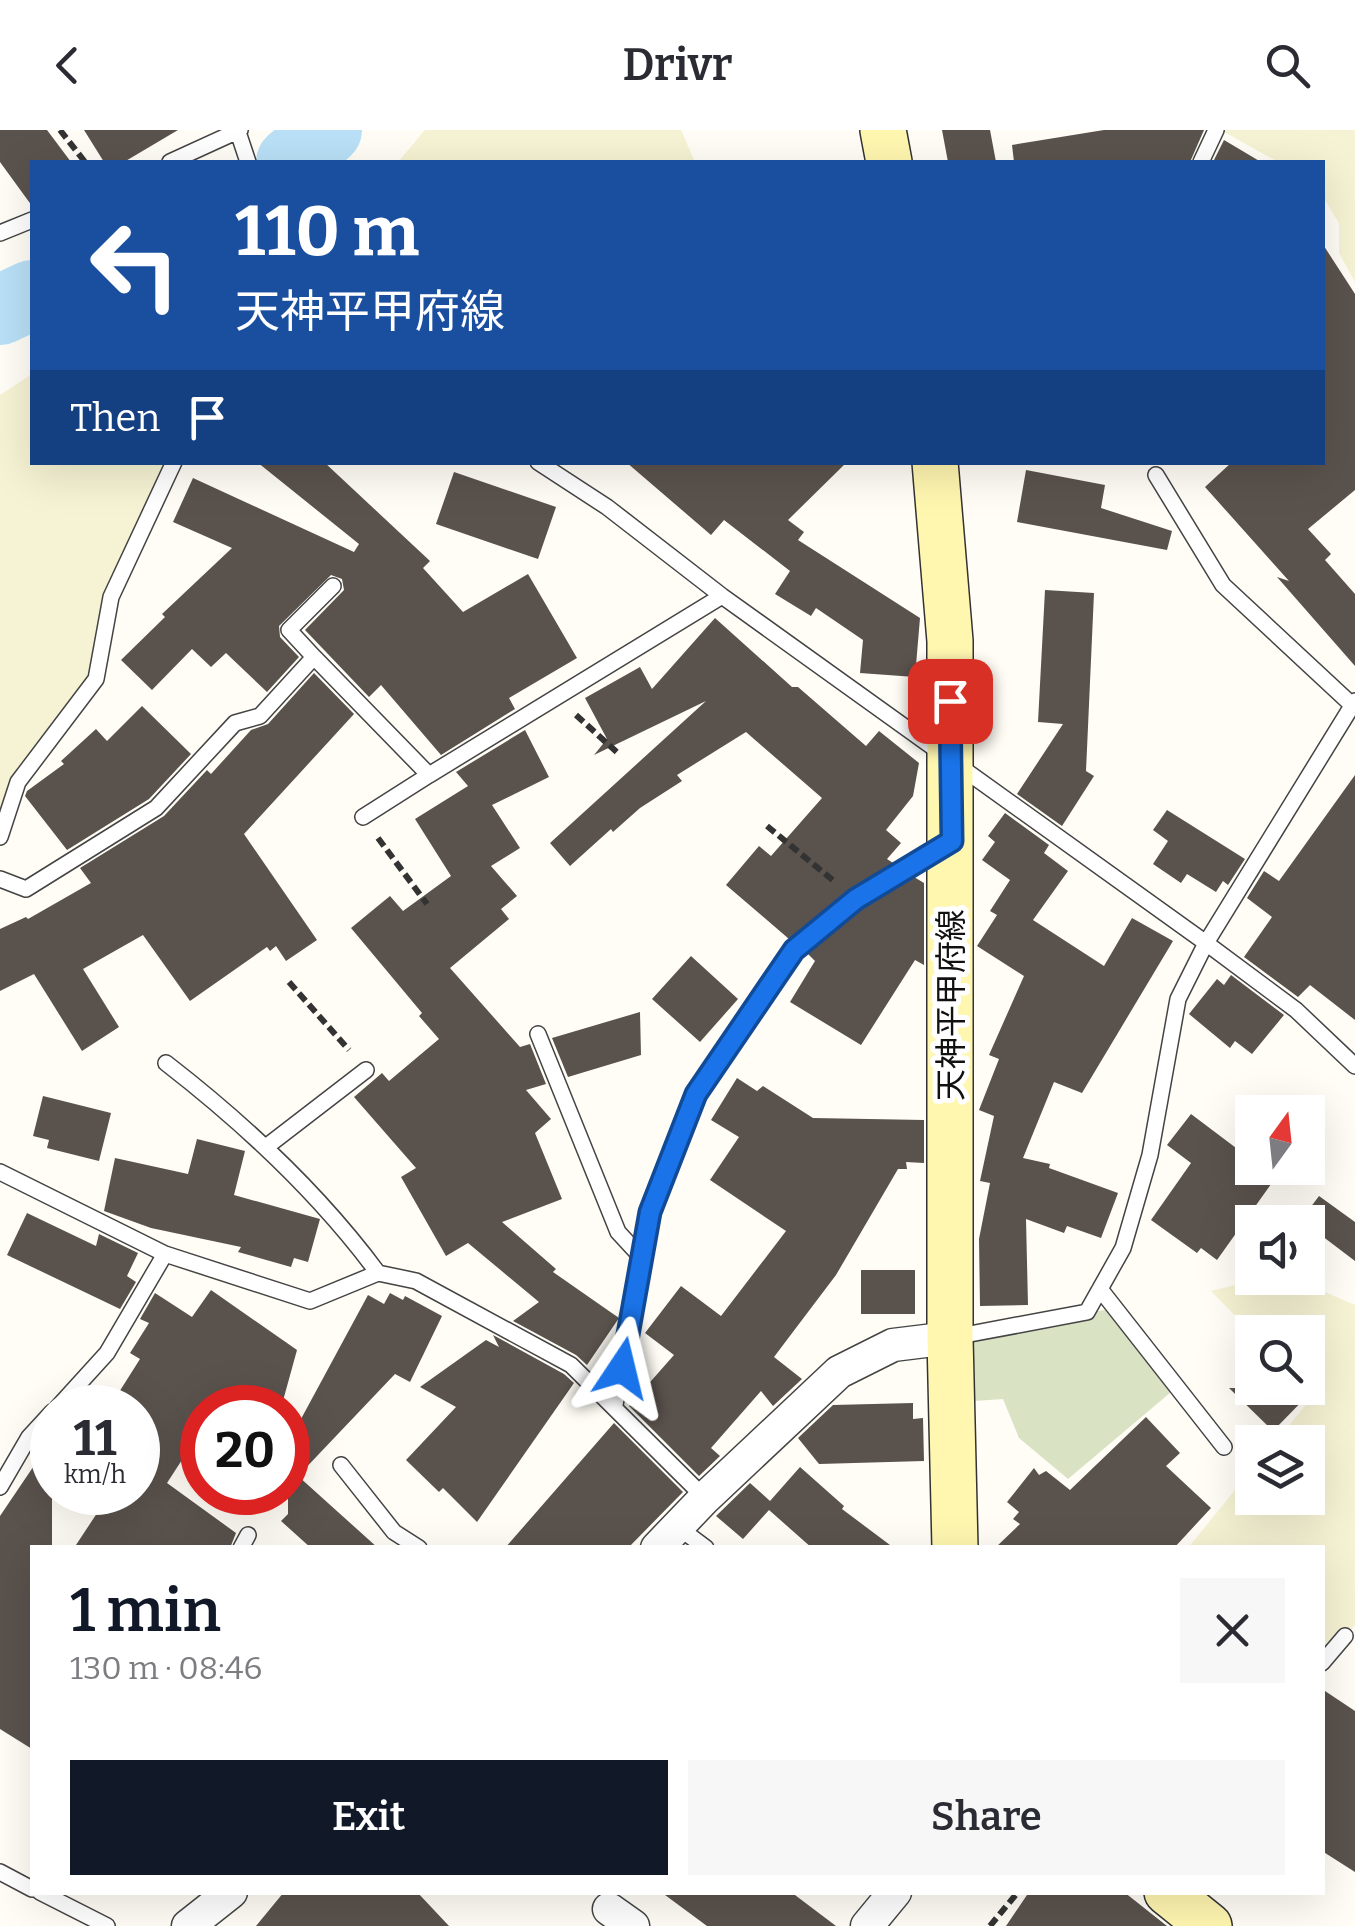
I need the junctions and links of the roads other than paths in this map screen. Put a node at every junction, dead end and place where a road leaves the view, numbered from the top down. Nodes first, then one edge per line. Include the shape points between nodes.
1 (883, 130) edge
2 (1216, 130) edge
3 (239, 131) edge
4 (246, 156) edge
5 (174, 160) edge
6 (889, 160) edge
7 (1202, 160) edge
8 (30, 221) edge
9 (0, 232) edge
10 (173, 465) edge
11 (542, 465) edge
12 (935, 465) edge
13 (1156, 475) dead end
14 (333, 586) dead end
15 (722, 596) junction
16 (314, 657) junction
17 (1354, 703) edge
18 (950, 761) junction
19 (429, 775) junction
20 (363, 817) road end
21 (0, 837) edge
22 (952, 841) junction
23 (0, 879) edge
24 (1206, 943) junction
25 (538, 1034) dead end
26 (166, 1063) dead end
27 (1355, 1066) edge
28 (366, 1070) road end
29 (266, 1147) junction
30 (0, 1172) edge
31 (165, 1254) junction
32 (642, 1258) junction
33 (378, 1273) junction
34 (1100, 1289) junction
35 (950, 1338) junction
36 (79, 1385) edge
37 (614, 1405) junction
38 (30, 1436) edge
39 (1224, 1448) dead end
40 (341, 1465) dead end
41 (0, 1487) edge
42 (705, 1498) junction
43 (668, 1537) edge
44 (414, 1545) edge
45 (696, 1545) edge
46 (955, 1545) edge
47 (1346, 1636) dead end
48 (1325, 1660) edge
49 (0, 1872) edge
50 (30, 1888) edge
51 (46, 1895) edge
52 (228, 1895) edge
53 (893, 1895) edge
54 (1171, 1895) edge
55 (107, 1926) edge
56 (188, 1926) edge
57 (868, 1926) edge
58 (1210, 1926) edge

1 - 6 main road
2 - 7 lane
3 - 4 lane
3 - 5 lane
8 - 9 lane
10 - 21 lane via 111,596 96,679 18,782
11 - 15 lane
12 - 18 main road, 天神平甲府線 via 950,641
13 - 17 lane via 1224,584
14 - 16 lane via 289,630
15 - 18 lane
15 - 19 lane
16 - 19 lane
16 - 23 lane via 260,716 235,723 156,808 26,890
17 - 24 lane
18 - 22 main road, 天神平甲府線
18 - 24 lane
19 - 20 lane
22 - 32 lane via 856,899 794,950 696,1094 650,1212
22 - 35 main road, 天神平甲府線
24 - 27 lane via 1296,1010
24 - 34 lane via 1178,999 1150,1154 1123,1248
25 - 32 lane via 618,1232
26 - 29 lane
28 - 29 lane
29 - 33 lane via 339,1220
30 - 31 lane
31 - 33 lane via 310,1301
31 - 36 lane via 108,1354
32 - 37 lane
33 - 37 lane via 416,1281 571,1365
34 - 35 lane via 1087,1312
34 - 39 lane
35 - 42 street via 893,1344 839,1372
35 - 46 main road, 天神平甲府線
37 - 42 lane
38 - 41 lane
40 - 44 lane via 394,1532
42 - 43 street
43 - 45 lane
47 - 48 lane
49 - 50 lane
51 - 55 lane
52 - 56 street
53 - 57 street
54 - 58 main road

